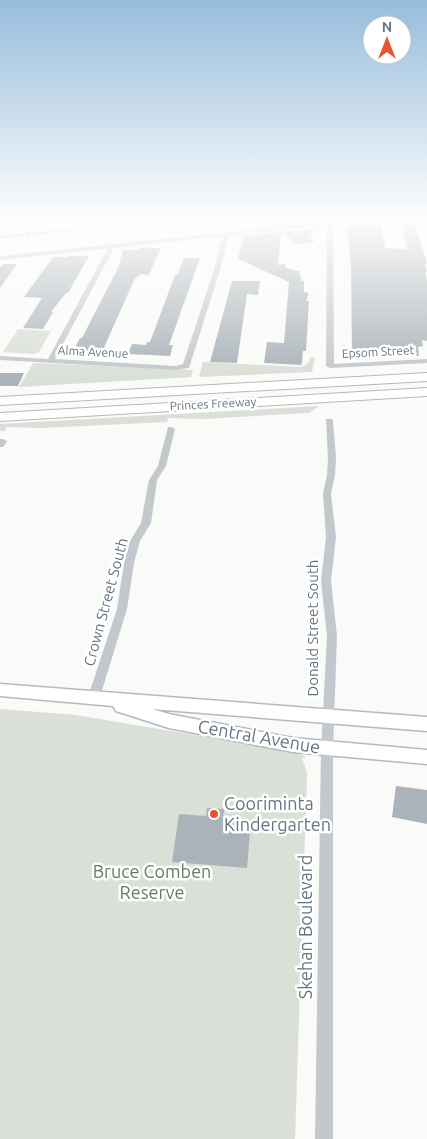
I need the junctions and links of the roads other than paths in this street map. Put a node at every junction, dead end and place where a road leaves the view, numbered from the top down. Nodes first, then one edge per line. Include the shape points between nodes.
1 (98, 271) edge
2 (215, 271) edge
3 (330, 271) edge
4 (0, 358) edge
5 (50, 361) junction
6 (427, 361) edge
7 (427, 376) edge
8 (427, 392) edge
9 (0, 400) edge
10 (0, 417) edge
11 (330, 421) dead end
12 (172, 429) dead end
13 (0, 690) edge
14 (94, 697) junction
15 (328, 716) junction
16 (427, 724) edge
17 (327, 750) junction
18 (427, 756) edge
19 (324, 1139) edge

1 - 5 street
2 - 5 street, Alma Avenue via 188,364 184,367
3 - 6 street, Epsom Street via 330,366
4 - 5 street, Alma Avenue
7 - 9 highway, Princes Freeway
8 - 10 highway, Princes Freeway
11 - 15 street, Donald Street South via 332,458 326,494 331,537 326,581 332,636
12 - 14 street, Crown Street South via 162,466 153,480 146,523 129,563 122,609
13 - 14 main road, Central Avenue
14 - 15 main road, Central Avenue
14 - 17 main road, Central Avenue via 229,734
15 - 16 main road, Central Avenue
15 - 17 street, Skehan Boulevard
17 - 18 main road, Central Avenue
17 - 19 street, Skehan Boulevard

